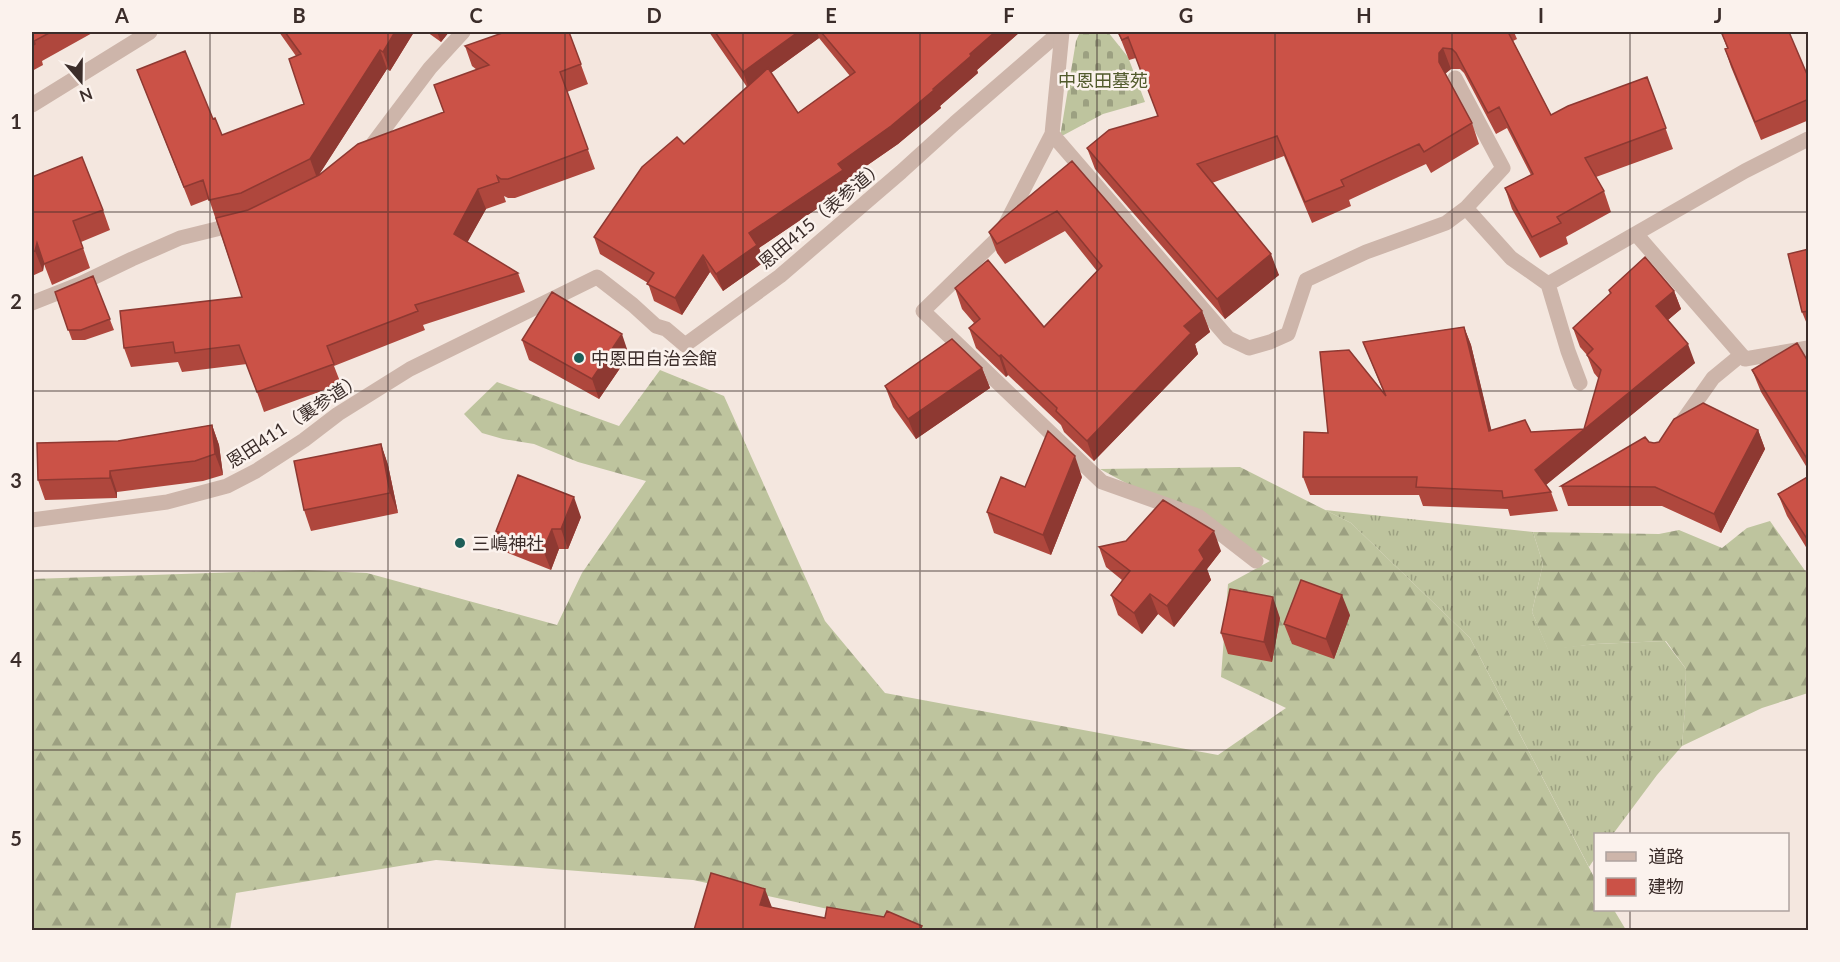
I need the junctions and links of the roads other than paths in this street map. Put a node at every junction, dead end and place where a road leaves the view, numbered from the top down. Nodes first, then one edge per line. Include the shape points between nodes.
1 (150, 32) edge
2 (463, 32) edge
3 (1061, 32) edge
4 (1455, 78) dead end
5 (32, 105) edge
6 (1052, 134) junction
7 (1809, 140) edge
8 (355, 159) edge
9 (1466, 208) junction
10 (251, 221) edge
11 (1636, 234) junction
12 (597, 277) joint
13 (1548, 284) junction
14 (32, 303) edge
15 (1809, 348) edge
16 (1741, 355) junction
17 (1580, 383) dead end
18 (1667, 444) edge
19 (32, 520) edge
20 (1256, 561) dead end

1 - 5 street
2 - 8 street via 430,68 372,145
3 - 6 street
3 - 12 street, 恩田415（表参道） via 780,276 685,345
4 - 9 street via 1503,168
6 - 9 street via 1228,338 1249,348 1288,334 1306,280 1366,252 1446,224
6 - 20 street via 999,237 923,311 1102,482 1198,516
7 - 11 street via 1745,171
9 - 13 street via 1511,258
10 - 14 street via 180,238
11 - 13 street
11 - 16 street
12 - 19 street, 恩田411（裏参道） via 410,369 227,486 167,502
13 - 17 street
15 - 16 street via 1745,359
16 - 18 street via 1713,378

